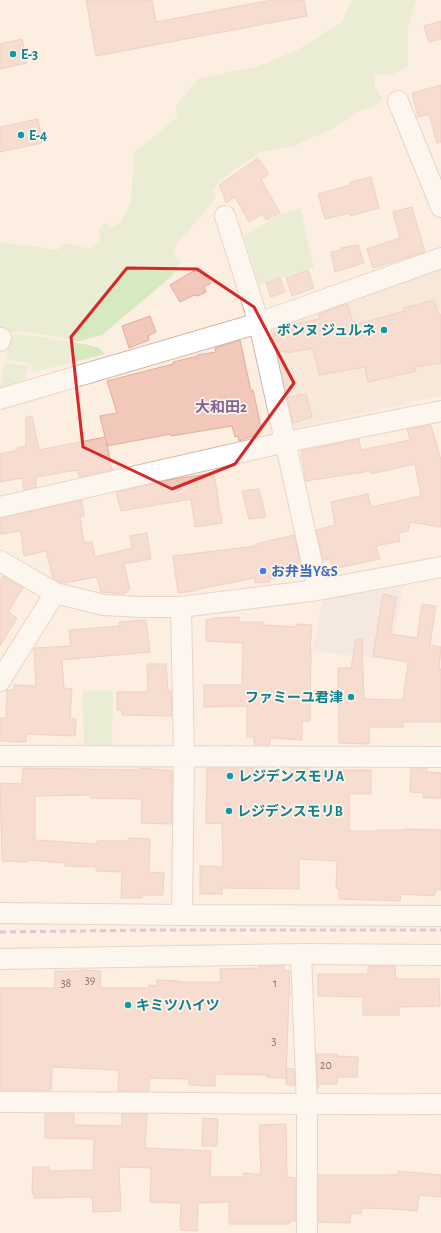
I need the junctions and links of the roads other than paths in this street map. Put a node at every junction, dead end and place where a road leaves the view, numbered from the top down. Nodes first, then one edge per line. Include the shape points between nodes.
1 (398, 101) dead end
2 (441, 207) edge
3 (225, 216) dead end
4 (441, 258) edge
5 (259, 323) junction
6 (0, 399) edge
7 (441, 411) edge
8 (286, 442) junction
9 (0, 507) edge
10 (0, 561) edge
11 (441, 567) edge
12 (318, 590) junction
13 (55, 593) junction
14 (181, 607) junction
15 (0, 681) edge
16 (0, 756) edge
17 (184, 756) junction
18 (441, 757) edge
19 (0, 913) edge
20 (182, 915) junction
21 (441, 916) edge
22 (301, 954) junction
23 (441, 955) edge
24 (0, 959) edge
25 (0, 1102) edge
26 (441, 1104) edge
27 (307, 1105) junction
28 (307, 1233) edge

1 - 2 street
3 - 5 street
4 - 5 street
5 - 6 street
5 - 8 street
7 - 8 street
8 - 9 street
8 - 12 street
10 - 13 street
11 - 12 street
12 - 14 street
13 - 14 street via 104,605
13 - 15 street
14 - 17 street
16 - 17 street
17 - 18 street
17 - 20 street
19 - 20 street
20 - 21 street
22 - 23 street
22 - 24 street
22 - 27 street
25 - 27 street
26 - 27 street
27 - 28 street

